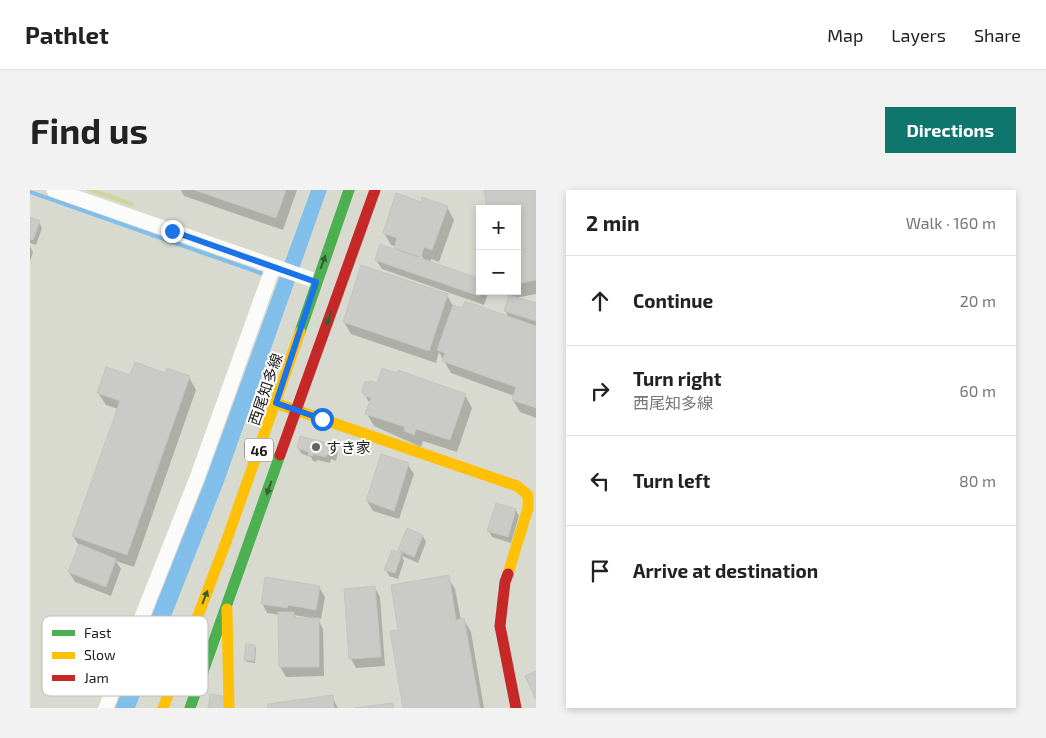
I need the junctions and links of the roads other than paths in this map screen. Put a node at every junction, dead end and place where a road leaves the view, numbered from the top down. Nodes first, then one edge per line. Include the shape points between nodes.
1 (54, 190) edge
2 (349, 190) edge
3 (375, 190) edge
4 (277, 268) junction
5 (311, 280) junction
6 (276, 403) junction
7 (297, 410) junction
8 (227, 609) junction
9 (142, 616) edge
10 (198, 616) edge
11 (208, 660) edge
12 (111, 696) edge
13 (168, 696) edge
14 (194, 696) edge
15 (106, 708) edge
16 (163, 708) edge
17 (190, 708) edge
18 (229, 708) edge
19 (516, 708) edge

1 - 4 street
5 -> 2 main road, 西尾知多線 / 46
3 -> 7 main road, 46
4 - 5 street
4 - 9 street
5 - 6 main road, 西尾知多線 / 46
6 - 7 main road
10 -> 6 main road, 西尾知多線 / 46
7 -> 8 main road, 46
7 - 19 main road via 517,486 528,495 528,508 505,582 500,626
8 - 11 main road, 46
8 - 18 main road
12 - 15 street
16 -> 13 main road, 西尾知多線 / 46
14 - 17 main road, 46

